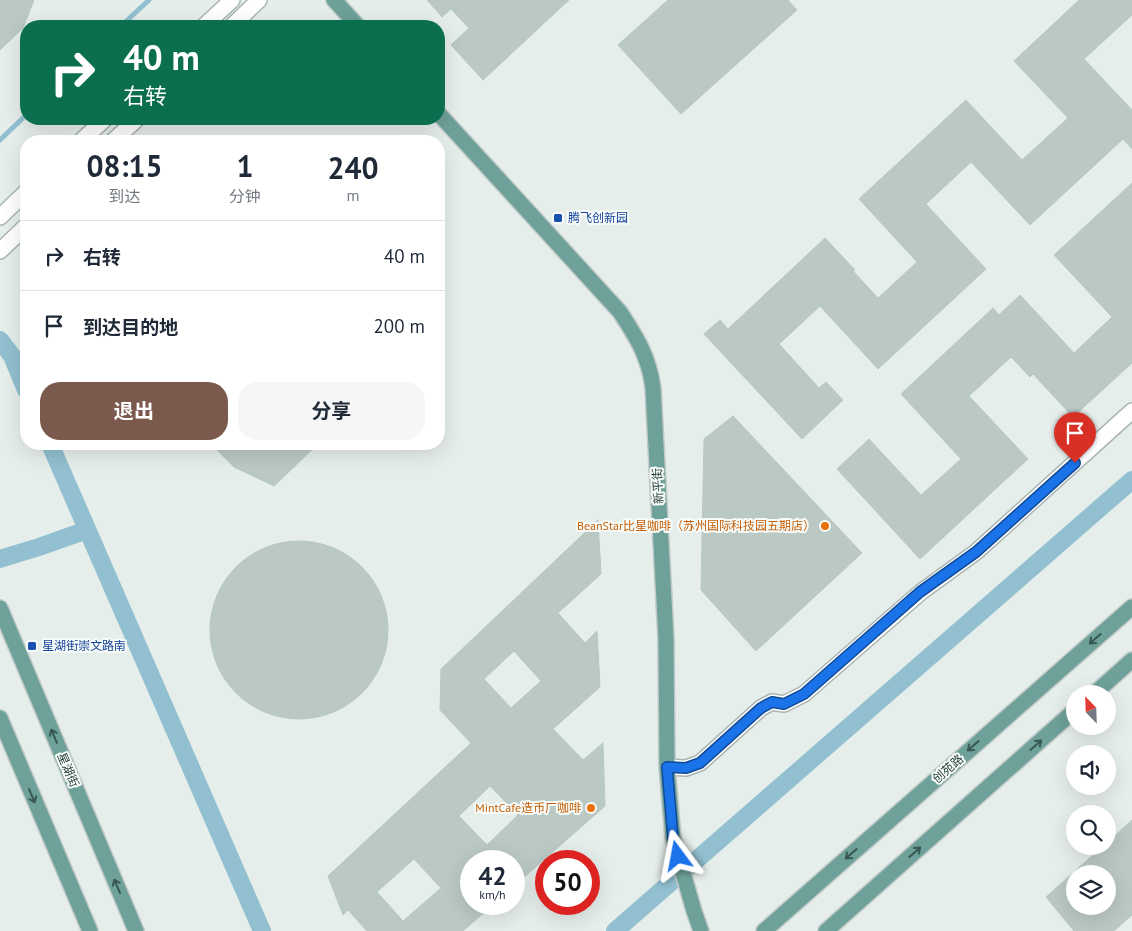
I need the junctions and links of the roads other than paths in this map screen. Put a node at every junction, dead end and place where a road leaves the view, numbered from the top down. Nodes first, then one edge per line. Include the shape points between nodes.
1 (232, 0) edge
2 (259, 0) edge
3 (334, 0) edge
4 (210, 20) edge
5 (238, 20) edge
6 (352, 20) edge
7 (445, 121) edge
8 (98, 125) edge
9 (130, 125) edge
10 (88, 135) edge
11 (120, 135) edge
12 (20, 198) edge
13 (0, 217) edge
14 (20, 232) edge
15 (3, 248) edge
16 (1132, 412) edge
17 (1132, 607) edge
18 (0, 608) edge
19 (1132, 660) edge
20 (1104, 685) edge
21 (0, 718) edge
22 (1066, 718) edge
23 (667, 767) junction
24 (90, 931) edge
25 (136, 931) edge
26 (701, 931) edge
27 (764, 931) edge
28 (826, 931) edge

1 - 4 street
2 - 5 street
3 - 6 main road
7 - 23 main road, 新平街 via 620,312 638,341 650,370 666,640
8 - 10 street
9 - 11 street
12 - 13 street
14 - 15 street
16 - 23 street via 976,552 920,592 804,694 784,704 772,702 761,708 700,763 686,768
17 -> 27 main road, 创苑路
25 -> 18 main road, 星湖街
19 - 20 main road
21 -> 24 main road
28 -> 22 main road
23 - 26 main road, 新平街 via 673,838

